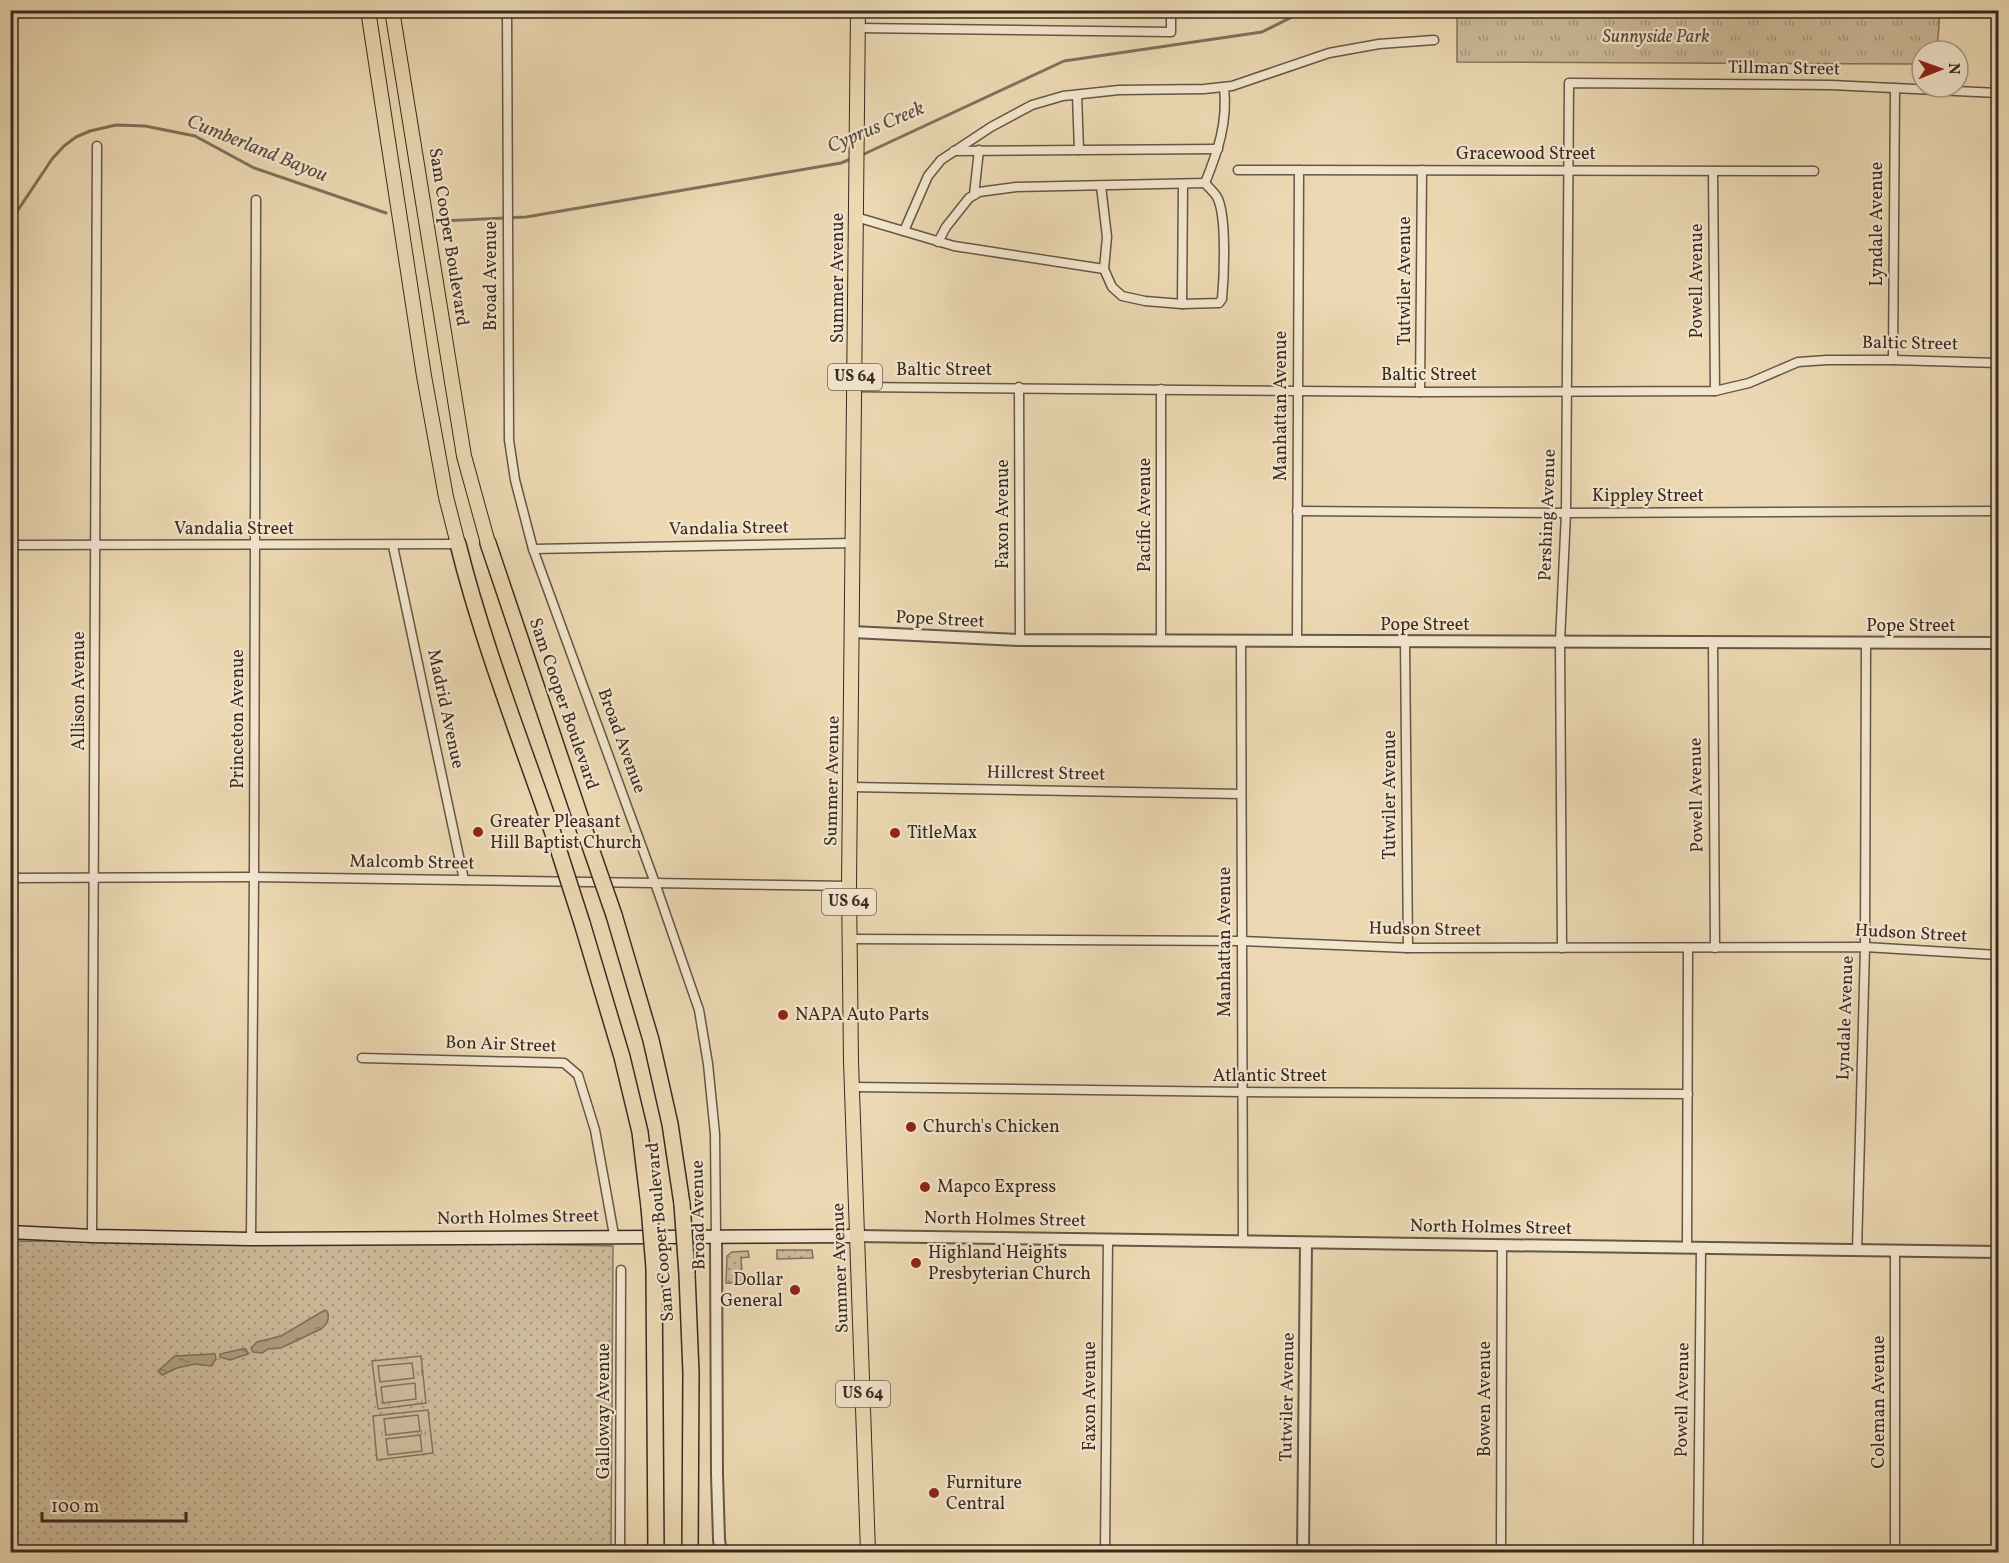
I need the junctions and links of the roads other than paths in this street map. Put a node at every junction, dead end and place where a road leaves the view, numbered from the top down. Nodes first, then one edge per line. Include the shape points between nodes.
1 (368, 10) edge
2 (392, 10) edge
3 (507, 10) edge
4 (858, 10) edge
5 (1171, 10) edge
6 (858, 28) junction
7 (1434, 40) dead end
8 (1569, 83) joint
9 (1224, 87) junction
10 (1894, 88) junction
11 (1998, 93) edge
12 (1077, 95) junction
13 (97, 146) dead end
14 (1218, 149) junction
15 (954, 150) junction
16 (979, 150) junction
17 (1079, 150) junction
18 (1238, 170) dead end
19 (1422, 170) junction
20 (1567, 170) junction
21 (1299, 171) junction
22 (1713, 171) junction
23 (1814, 171) dead end
24 (1205, 183) junction
25 (1183, 184) junction
26 (1101, 186) junction
27 (975, 195) junction
28 (255, 200) dead end
29 (856, 217) junction
30 (904, 231) junction
31 (938, 242) junction
32 (1104, 269) junction
33 (1182, 304) junction
34 (1893, 360) junction
35 (1998, 363) edge
36 (855, 387) junction
37 (1019, 387) junction
38 (1161, 389) junction
39 (1568, 390) junction
40 (1297, 391) junction
41 (1715, 391) junction
42 (1420, 392) junction
43 (1297, 511) junction
44 (1998, 511) edge
45 (1566, 513) junction
46 (488, 543) joint
47 (854, 543) junction
48 (458, 544) junction
49 (10, 545) edge
50 (96, 545) junction
51 (255, 546) junction
52 (393, 546) junction
53 (533, 549) junction
54 (852, 632) junction
55 (1020, 640) junction
56 (1161, 640) junction
57 (1241, 641) junction
58 (1560, 641) junction
59 (1297, 642) junction
60 (1405, 642) junction
61 (1713, 642) junction
62 (1866, 642) junction
63 (1998, 643) edge
64 (851, 787) junction
65 (1241, 794) junction
66 (254, 877) junction
67 (10, 878) edge
68 (94, 878) junction
69 (464, 880) junction
70 (655, 883) junction
71 (849, 886) junction
72 (850, 939) junction
73 (1242, 941) junction
74 (1865, 947) junction
75 (1408, 948) junction
76 (1562, 948) junction
77 (1689, 948) junction
78 (1715, 948) junction
79 (1998, 955) edge
80 (362, 1058) dead end
81 (853, 1087) junction
82 (1242, 1092) junction
83 (1688, 1094) junction
84 (10, 1232) edge
85 (614, 1235) junction
86 (92, 1236) junction
87 (857, 1236) junction
88 (716, 1237) junction
89 (251, 1239) junction
90 (1108, 1240) junction
91 (1243, 1242) junction
92 (1305, 1243) junction
93 (1503, 1246) junction
94 (1687, 1248) junction
95 (1701, 1248) junction
96 (1857, 1251) junction
97 (1895, 1251) junction
98 (1998, 1252) edge
99 (621, 1270) dead end
100 (691, 1485) junction
101 (620, 1552) edge
102 (656, 1552) edge
103 (690, 1552) edge
104 (695, 1552) edge
105 (721, 1552) edge
106 (868, 1552) edge
107 (1105, 1552) edge
108 (1303, 1552) edge
109 (1501, 1552) edge
110 (1698, 1552) edge
111 (1895, 1552) edge

1 - 48 main road, Sam Cooper Boulevard via 424,376
2 - 46 main road, Sam Cooper Boulevard via 464,456
3 - 53 street, Broad Avenue via 508,440 514,480
4 - 6 main road, Summer Avenue / US 64
5 - 6 street via 1171,32
6 - 29 main road, Summer Avenue / US 64
7 - 9 street via 1329,53
8 - 10 street, Tillman Street
8 - 20 street, Pershing Avenue
9 - 12 street
9 - 14 street via 1226,108
10 - 11 street, Tillman Street
10 - 34 street, Lyndale Avenue
12 - 15 street via 1032,105
12 - 17 street
13 - 50 street, Allison Avenue
14 - 17 street
14 - 24 street
15 - 16 street
15 - 30 street via 928,176
16 - 17 street
16 - 27 street
18 - 21 street, Gracewood Street
19 - 20 street, Gracewood Street
19 - 21 street, Gracewood Street
19 - 42 street, Tutwiler Avenue
20 - 22 street, Gracewood Street
20 - 39 street, Pershing Avenue
21 - 40 street, Manhattan Avenue
22 - 23 street, Gracewood Street
22 - 41 street, Powell Avenue
24 - 25 street
24 - 33 street via 1217,196 1221,210 1222,299 1219,303
25 - 26 street
25 - 33 street
26 - 27 street via 1016,188
26 - 32 street via 1107,237
27 - 31 street
28 - 51 street, Princeton Avenue
29 - 30 street
29 - 36 main road, Summer Avenue / US 64
30 - 31 street
31 - 32 street
32 - 33 street via 1112,287 1122,296
34 - 35 street, Baltic Street
34 - 41 street, Baltic Street via 1798,362 1749,383
36 - 37 street, Baltic Street
36 - 47 main road, Summer Avenue / US 64
37 - 38 street, Baltic Street
37 - 55 street, Faxon Avenue
38 - 40 street, Baltic Street
38 - 56 street, Pacific Avenue
39 - 41 street, Baltic Street
39 - 42 street, Baltic Street
39 - 45 street, Pershing Avenue
40 - 42 street, Baltic Street
40 - 43 street, Manhattan Avenue
43 - 45 street, Kippley Street
43 - 59 street, Manhattan Avenue
44 - 45 street, Kippley Street
45 - 58 street, Pershing Avenue
46 - 100 highway, Sam Cooper Boulevard, bridge via 614,915 651,1041 670,1124 687,1274
47 - 53 street, Vandalia Street
47 - 54 main road, Summer Avenue / US 64
48 - 52 street, Vandalia Street
48 - 102 highway, Sam Cooper Boulevard, bridge via 485,637 582,923 640,1132 654,1268
49 - 50 street, Vandalia Street
50 - 51 street, Vandalia Street
50 - 68 street, Allison Avenue
51 - 52 street, Vandalia Street
51 - 66 street, Princeton Avenue
52 - 69 street, Madrid Avenue
53 - 70 street, Broad Avenue
54 - 55 street, Pope Street
54 - 64 main road, Summer Avenue / US 64
55 - 56 street, Pope Street
56 - 57 street, Pope Street
57 - 59 street, Pope Street
57 - 65 street, Manhattan Avenue
58 - 60 street, Pope Street
58 - 61 street, Pope Street
58 - 76 street, Pershing Avenue
59 - 60 street, Pope Street
60 - 75 street, Tutwiler Avenue
61 - 62 street, Pope Street
61 - 78 street, Powell Avenue
62 - 63 street, Pope Street
62 - 74 street, Lyndale Avenue
64 - 65 street, Hillcrest Street
64 - 71 main road, Summer Avenue / US 64
65 - 73 street, Manhattan Avenue
66 - 68 street, Malcomb Street
66 - 69 street, Malcomb Street
66 - 89 street, Princeton Avenue
67 - 68 street, Malcomb Street
68 - 86 street, Allison Avenue
69 - 70 street, Malcomb Street
70 - 71 street, Malcomb Street
70 - 88 street, Broad Avenue via 699,1010 715,1134
71 - 72 main road, Summer Avenue / US 64
72 - 73 street, Hudson Street
72 - 81 main road, Summer Avenue / US 64
73 - 75 street, Hudson Street
73 - 82 street, Manhattan Avenue
74 - 78 street, Hudson Street
74 - 79 street, Hudson Street
74 - 96 street, Lyndale Avenue
75 - 76 street, Hudson Street
76 - 77 street, Hudson Street
77 - 78 street, Hudson Street
77 - 83 street
80 - 85 street, Bon Air Street via 564,1063 578,1075 595,1130
81 - 82 street, Atlantic Street
81 - 87 main road, Summer Avenue / US 64
82 - 83 street, Atlantic Street
82 - 91 street, Manhattan Avenue
83 - 94 street
84 - 86 main road, North Holmes Street
85 - 88 main road, North Holmes Street
85 - 89 main road, North Holmes Street
86 - 89 main road, North Holmes Street
87 - 88 main road, North Holmes Street
87 - 90 street, North Holmes Street
87 - 106 main road, Summer Avenue / US 64
88 - 105 street, Broad Avenue via 716,1465
90 - 91 street, North Holmes Street
90 - 107 street, Faxon Avenue
91 - 92 street, North Holmes Street
92 - 93 street, North Holmes Street
92 - 108 street, Tutwiler Avenue
93 - 94 street, North Holmes Street
93 - 109 street, Bowen Avenue
94 - 95 street, North Holmes Street
95 - 96 street, North Holmes Street
95 - 110 street, Powell Avenue
96 - 97 street, North Holmes Street
97 - 98 street, North Holmes Street
97 - 111 street, Coleman Avenue
99 - 101 street, Galloway Avenue
100 - 103 highway, Sam Cooper Boulevard
100 - 104 highway

